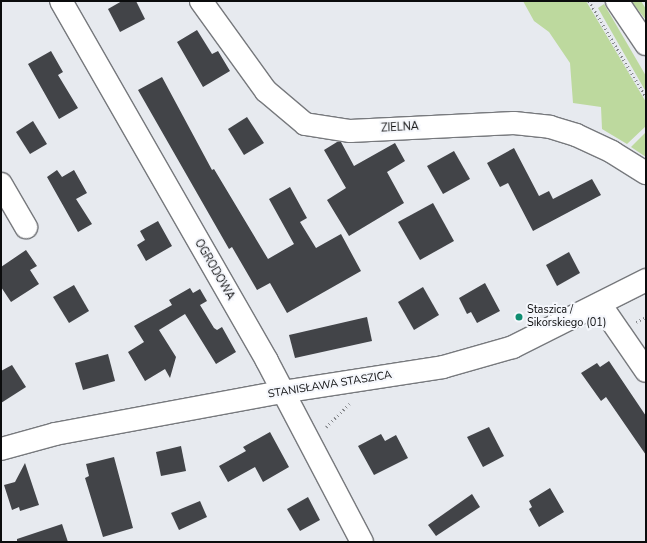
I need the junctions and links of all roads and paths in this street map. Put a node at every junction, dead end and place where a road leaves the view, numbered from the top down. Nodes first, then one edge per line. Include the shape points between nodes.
1 (61, 1) edge
2 (201, 1) edge
3 (589, 1) edge
4 (617, 1) edge
5 (646, 44) edge
6 (646, 97) edge
7 (646, 173) edge
8 (1, 184) edge
9 (26, 227) dead end
10 (646, 280) edge
11 (600, 304) junction
12 (646, 371) edge
13 (282, 392) junction
14 (1, 449) edge
15 (362, 542) edge

1 - 13 street, OGRODOWA via 267,361
2 - 7 street, ZIELNA via 266,91 305,124 350,131 514,123 550,127 576,135 612,152
3 - 6 path
4 - 5 street
8 - 9 street
10 - 11 street, STANISŁAWA STASZICA
11 - 12 street
11 - 13 street, STANISŁAWA STASZICA via 513,347 443,367
13 - 14 street, STANISŁAWA STASZICA via 55,434
13 - 15 street, OGRODOWA

